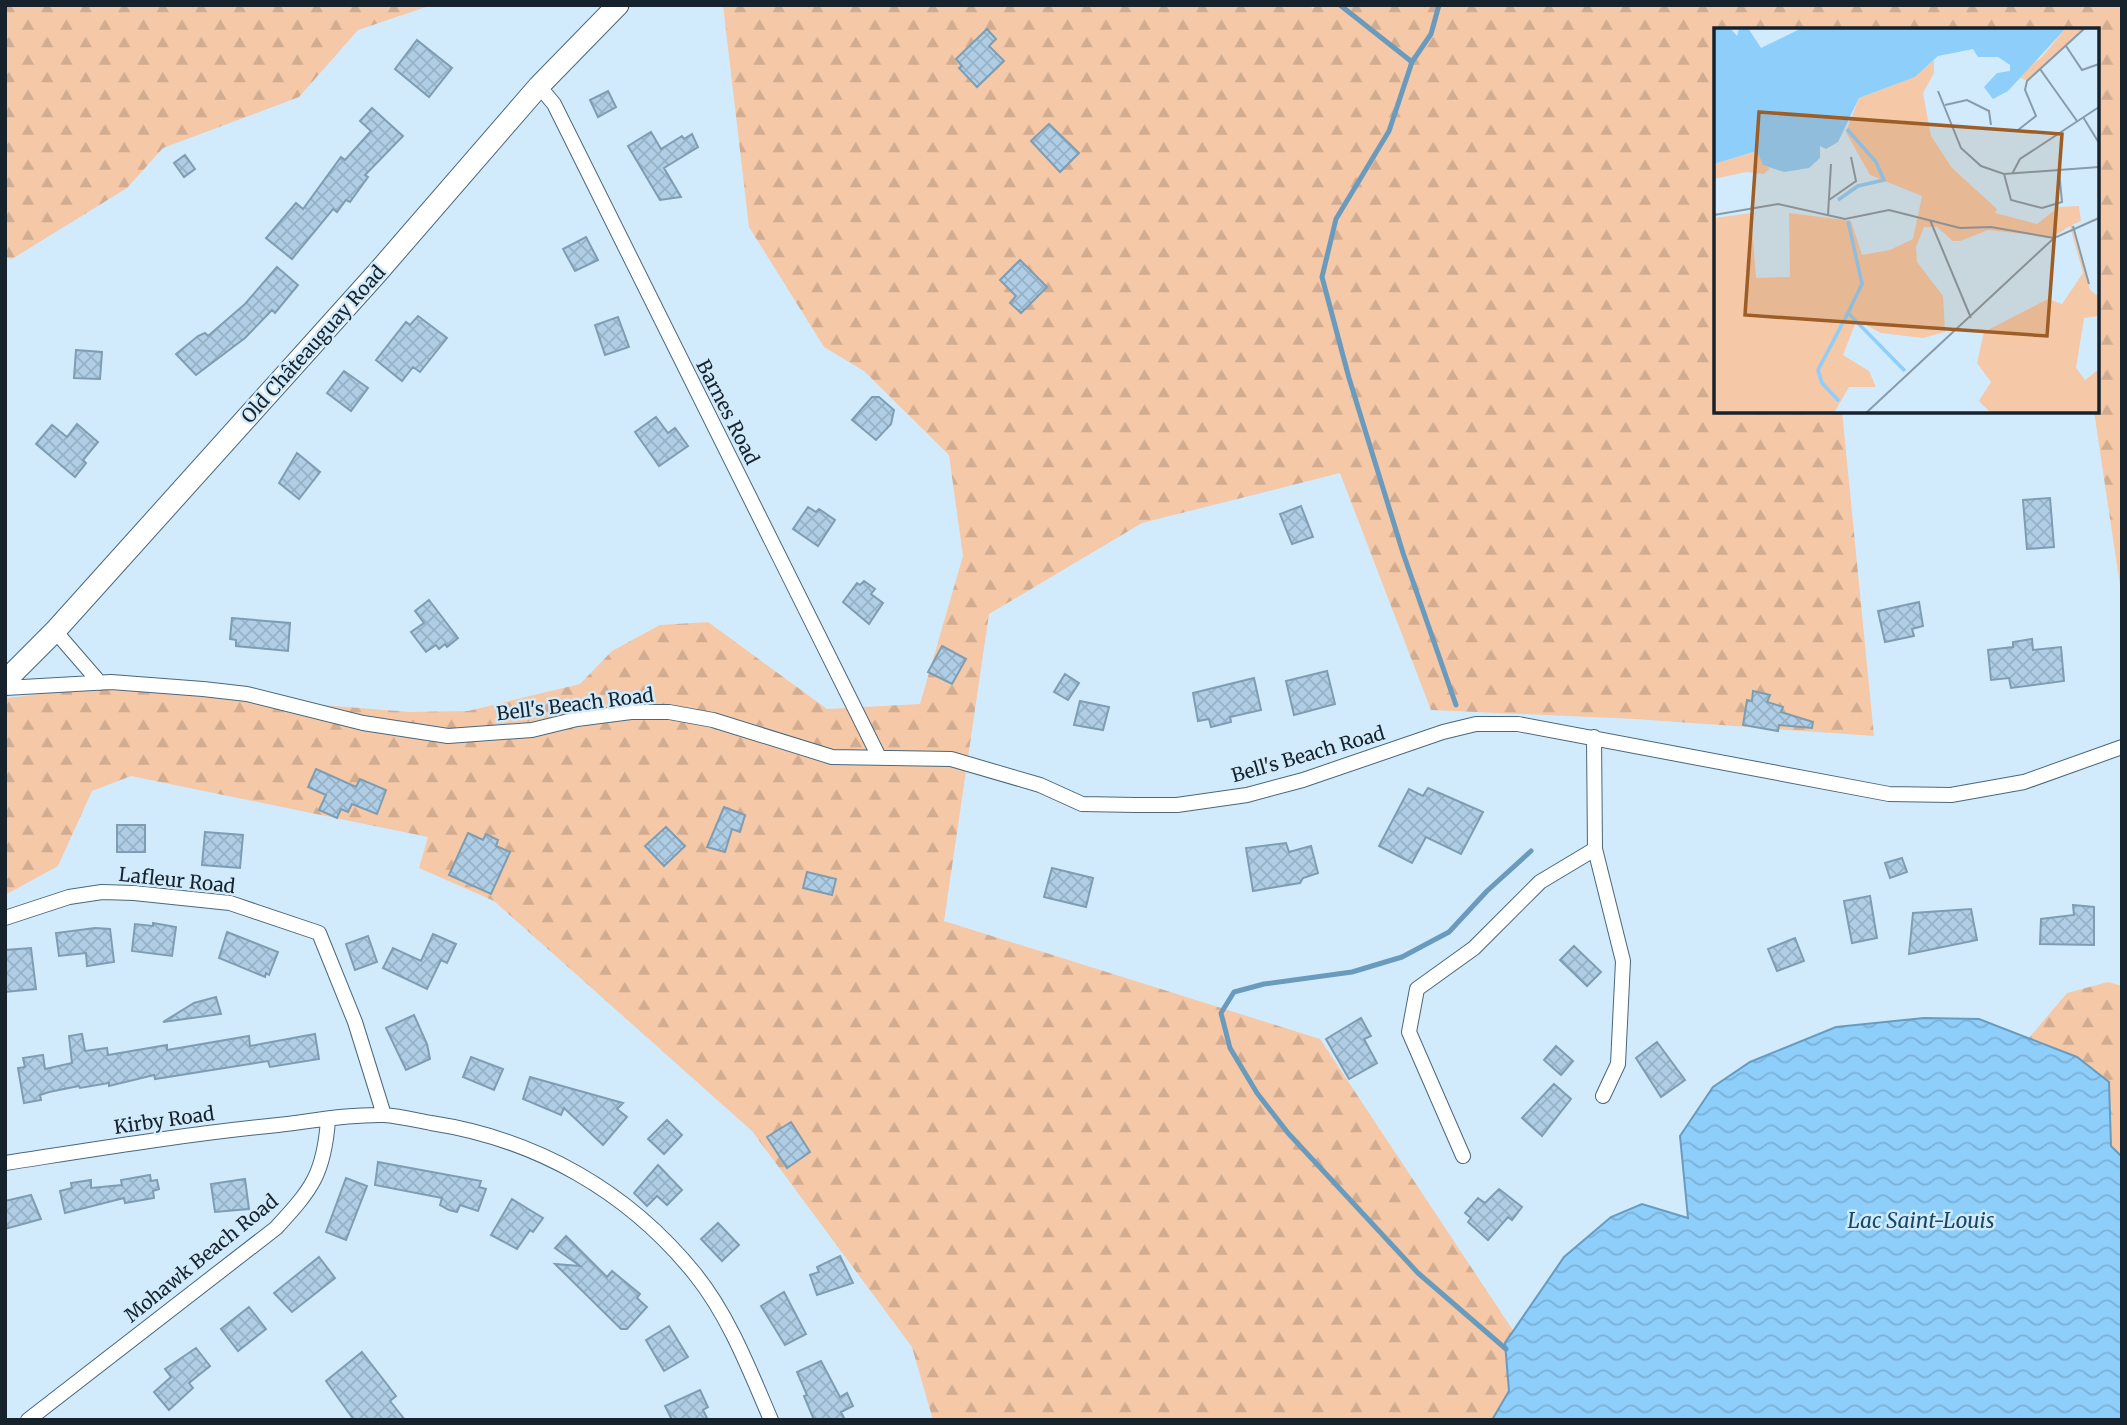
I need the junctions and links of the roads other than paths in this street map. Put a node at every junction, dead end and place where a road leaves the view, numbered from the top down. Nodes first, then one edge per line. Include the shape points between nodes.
1 (618, 5) edge
2 (539, 86) junction
3 (55, 631) junction
4 (5, 681) edge
5 (100, 683) junction
6 (5, 688) edge
7 (1594, 737) junction
8 (2122, 747) edge
9 (879, 757) junction
10 (1595, 849) junction
11 (5, 918) edge
12 (1603, 1096) dead end
13 (384, 1115) junction
14 (328, 1120) junction
15 (1463, 1156) dead end
16 (5, 1163) edge
17 (29, 1420) edge
18 (771, 1420) edge

1 - 2 street, Old Châteauguay Road
2 - 3 street, Old Châteauguay Road
2 - 9 street, Barnes Road via 554,104
3 - 4 street, Old Châteauguay Road
3 - 5 street
5 - 6 street, Bell's Beach Road
5 - 9 street, Bell's Beach Road via 247,694 363,723 448,736 532,730 631,712 669,712 712,720 832,757
7 - 8 street, Bell's Beach Road via 1889,794 1951,795 2024,782
7 - 9 street, Bell's Beach Road via 1518,724 1476,724 1292,783 1172,806 1082,804 1040,785 951,759
7 - 10 street
10 - 12 street via 1623,961 1618,1064
10 - 15 street via 1540,882 1474,948 1417,989 1409,1032
11 - 13 street, Lafleur Road via 69,897 123,892 230,903 318,933 355,1022
13 - 14 street
13 - 18 street via 476,1130 552,1158 604,1188 696,1275 747,1365
14 - 16 street, Kirby Road via 187,1134
14 - 17 street, Mohawk Beach Road via 326,1156 317,1177 276,1228

